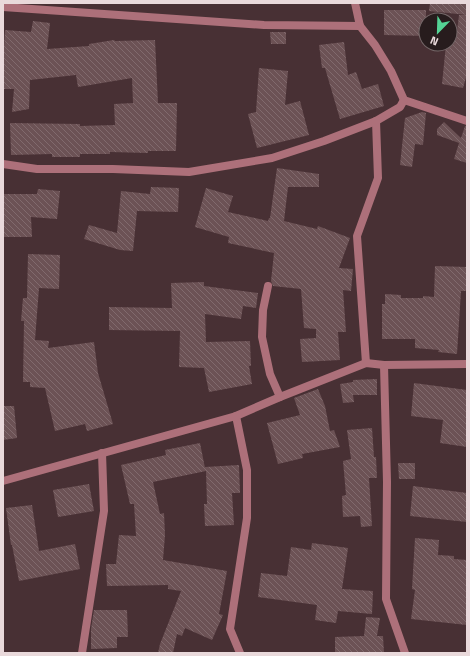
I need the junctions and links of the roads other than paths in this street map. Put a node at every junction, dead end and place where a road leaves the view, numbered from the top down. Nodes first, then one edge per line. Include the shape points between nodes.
1 (356, 3) edge
2 (3, 7) edge
3 (360, 26) junction
4 (404, 100) junction
5 (376, 121) junction
6 (467, 122) edge
7 (3, 164) edge
8 (268, 286) dead end
9 (366, 363) junction
10 (467, 364) edge
11 (384, 365) junction
12 (280, 397) junction
13 (236, 416) junction
14 (102, 453) junction
15 (3, 481) edge
16 (82, 653) edge
17 (240, 653) edge
18 (405, 653) edge

1 - 3 street
2 - 3 street via 264,25
3 - 4 street via 391,71
4 - 5 street via 400,106
4 - 6 street
5 - 7 street via 272,158 189,172 37,169
5 - 9 street via 378,178 357,236
8 - 12 street via 263,310 262,338 270,374
9 - 11 street
9 - 12 street
10 - 11 street
11 - 18 street via 386,599
12 - 13 street
13 - 14 street
13 - 17 street via 247,470 247,518 230,629
14 - 15 street
14 - 16 street via 104,512

